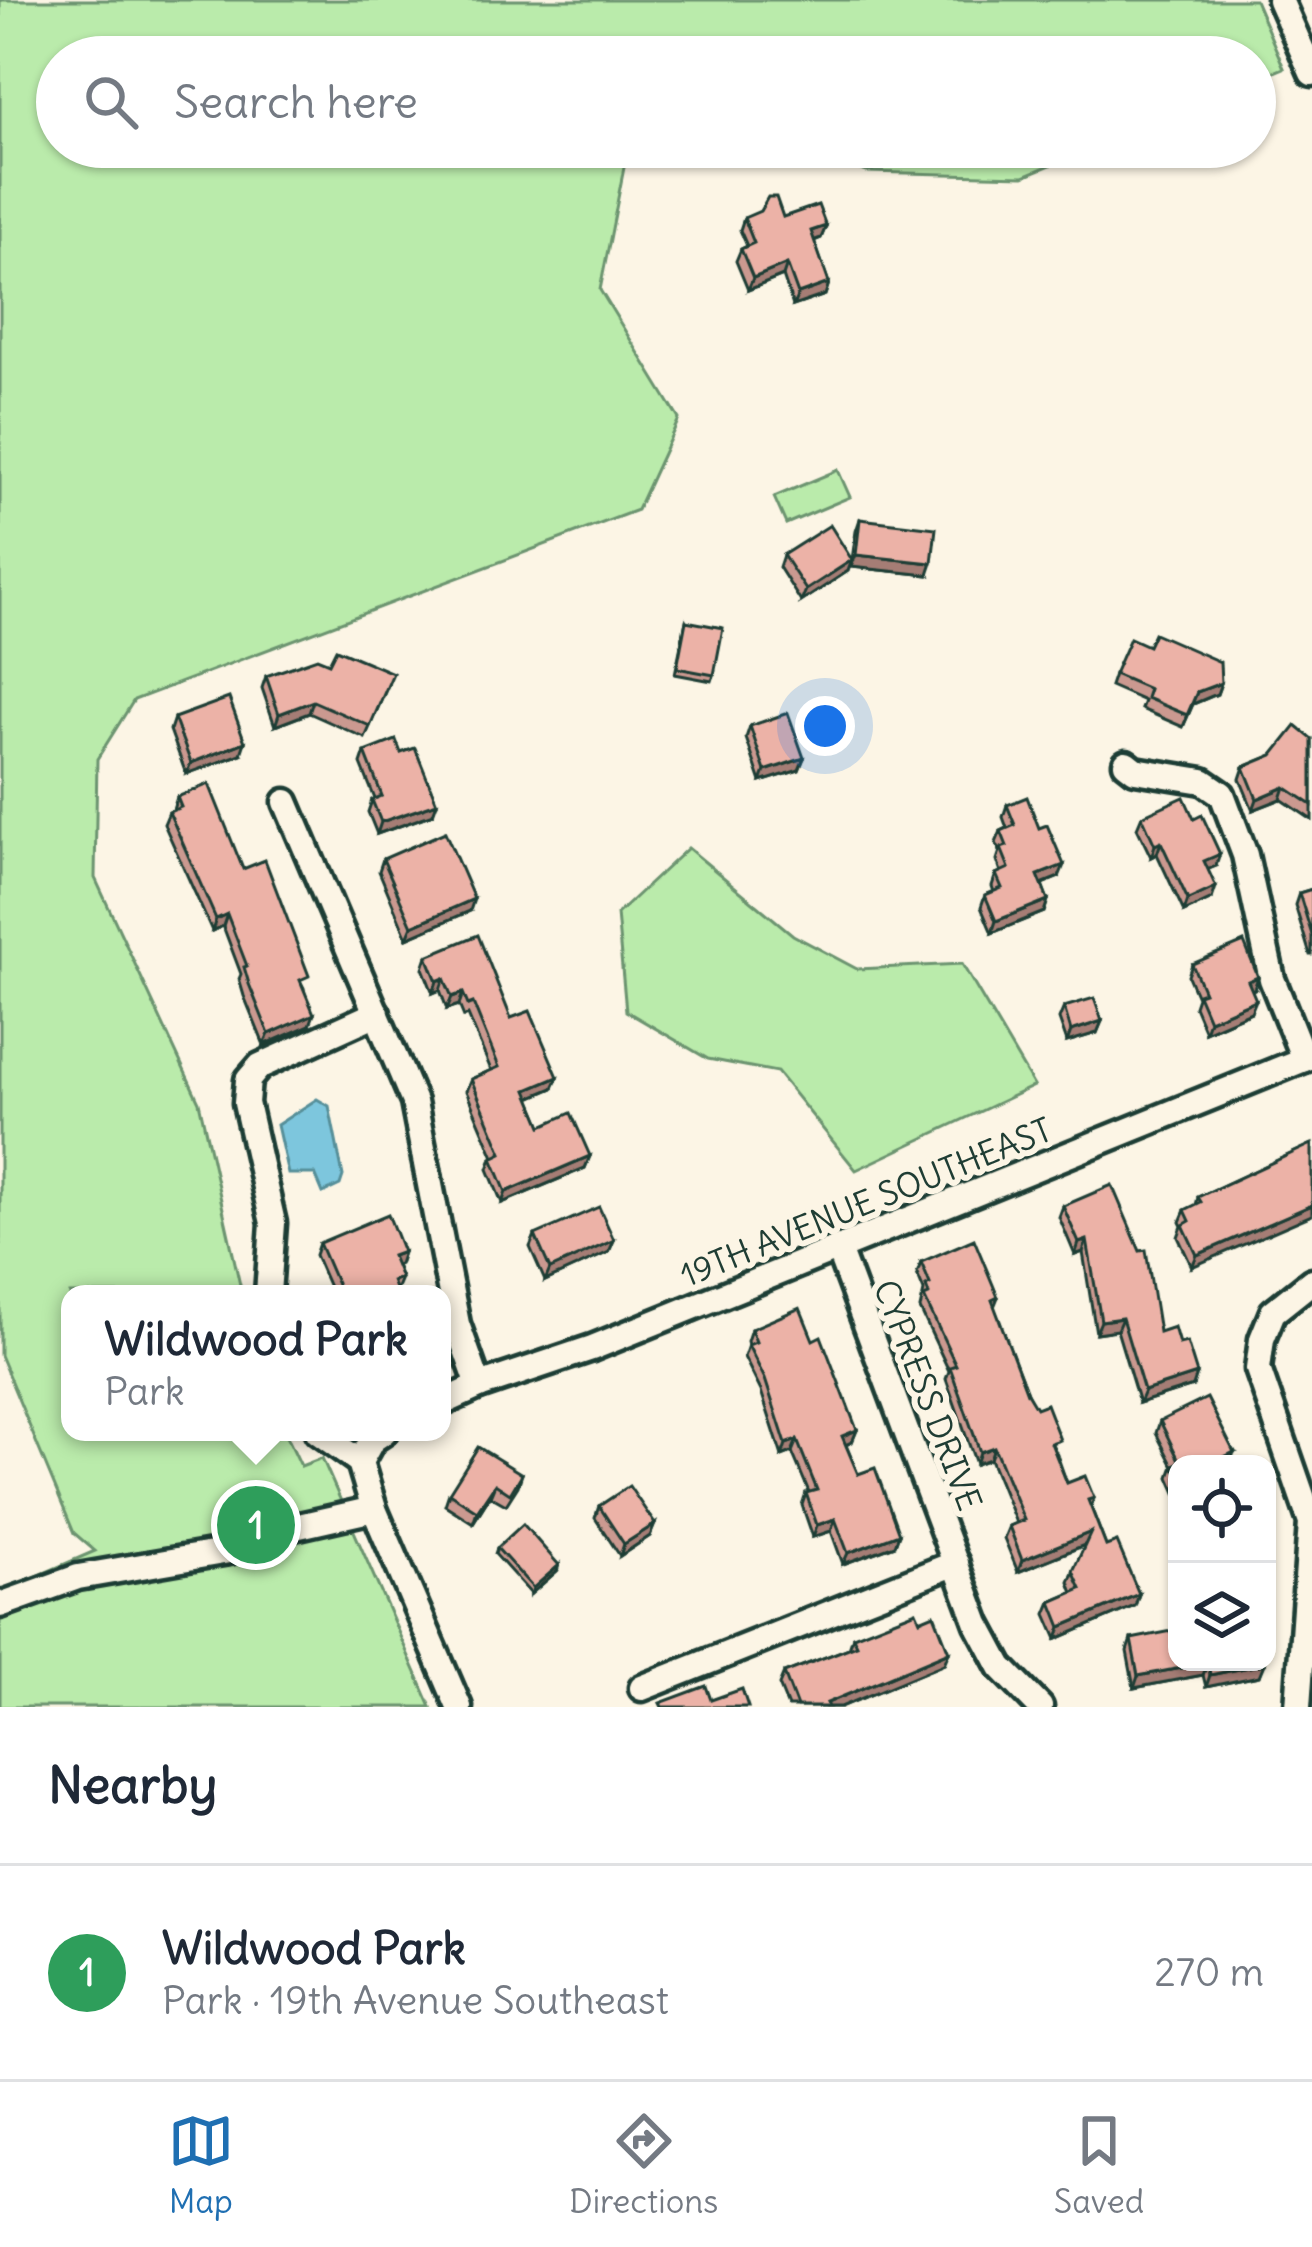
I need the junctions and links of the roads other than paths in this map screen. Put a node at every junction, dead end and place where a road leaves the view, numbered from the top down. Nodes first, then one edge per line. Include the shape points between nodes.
1 (1280, 0) edge
2 (1312, 73) edge
3 (1126, 763) dead end
4 (286, 802) dead end
5 (377, 1013) junction
6 (1308, 1058) edge
7 (838, 1249) junction
8 (1312, 1281) edge
9 (269, 1285) edge
10 (449, 1285) edge
11 (451, 1293) edge
12 (479, 1386) junction
13 (451, 1399) edge
14 (331, 1441) edge
15 (372, 1441) edge
16 (361, 1462) junction
17 (374, 1509) junction
18 (956, 1563) junction
19 (0, 1605) edge
20 (642, 1688) dead end
21 (459, 1707) edge
22 (1040, 1707) edge
23 (1298, 1707) edge

1 - 2 street
3 - 6 street via 1222,794 1246,855 1272,979
4 - 5 street
5 - 9 street via 260,1066 248,1080 273,1223
5 - 10 street via 414,1102
6 - 7 street, 19TH AVENUE SOUTHEAST
7 - 12 street, 19TH AVENUE SOUTHEAST
7 - 18 street, CYPRESS DRIVE
8 - 23 street via 1268,1323 1258,1369 1311,1522
11 - 12 street
12 - 13 street, 19TH AVENUE SOUTHEAST
14 - 16 street
15 - 16 street
16 - 17 street
17 - 19 street via 229,1551 78,1577
17 - 21 street
18 - 20 street
18 - 22 street, CYPRESS DRIVE via 990,1649

